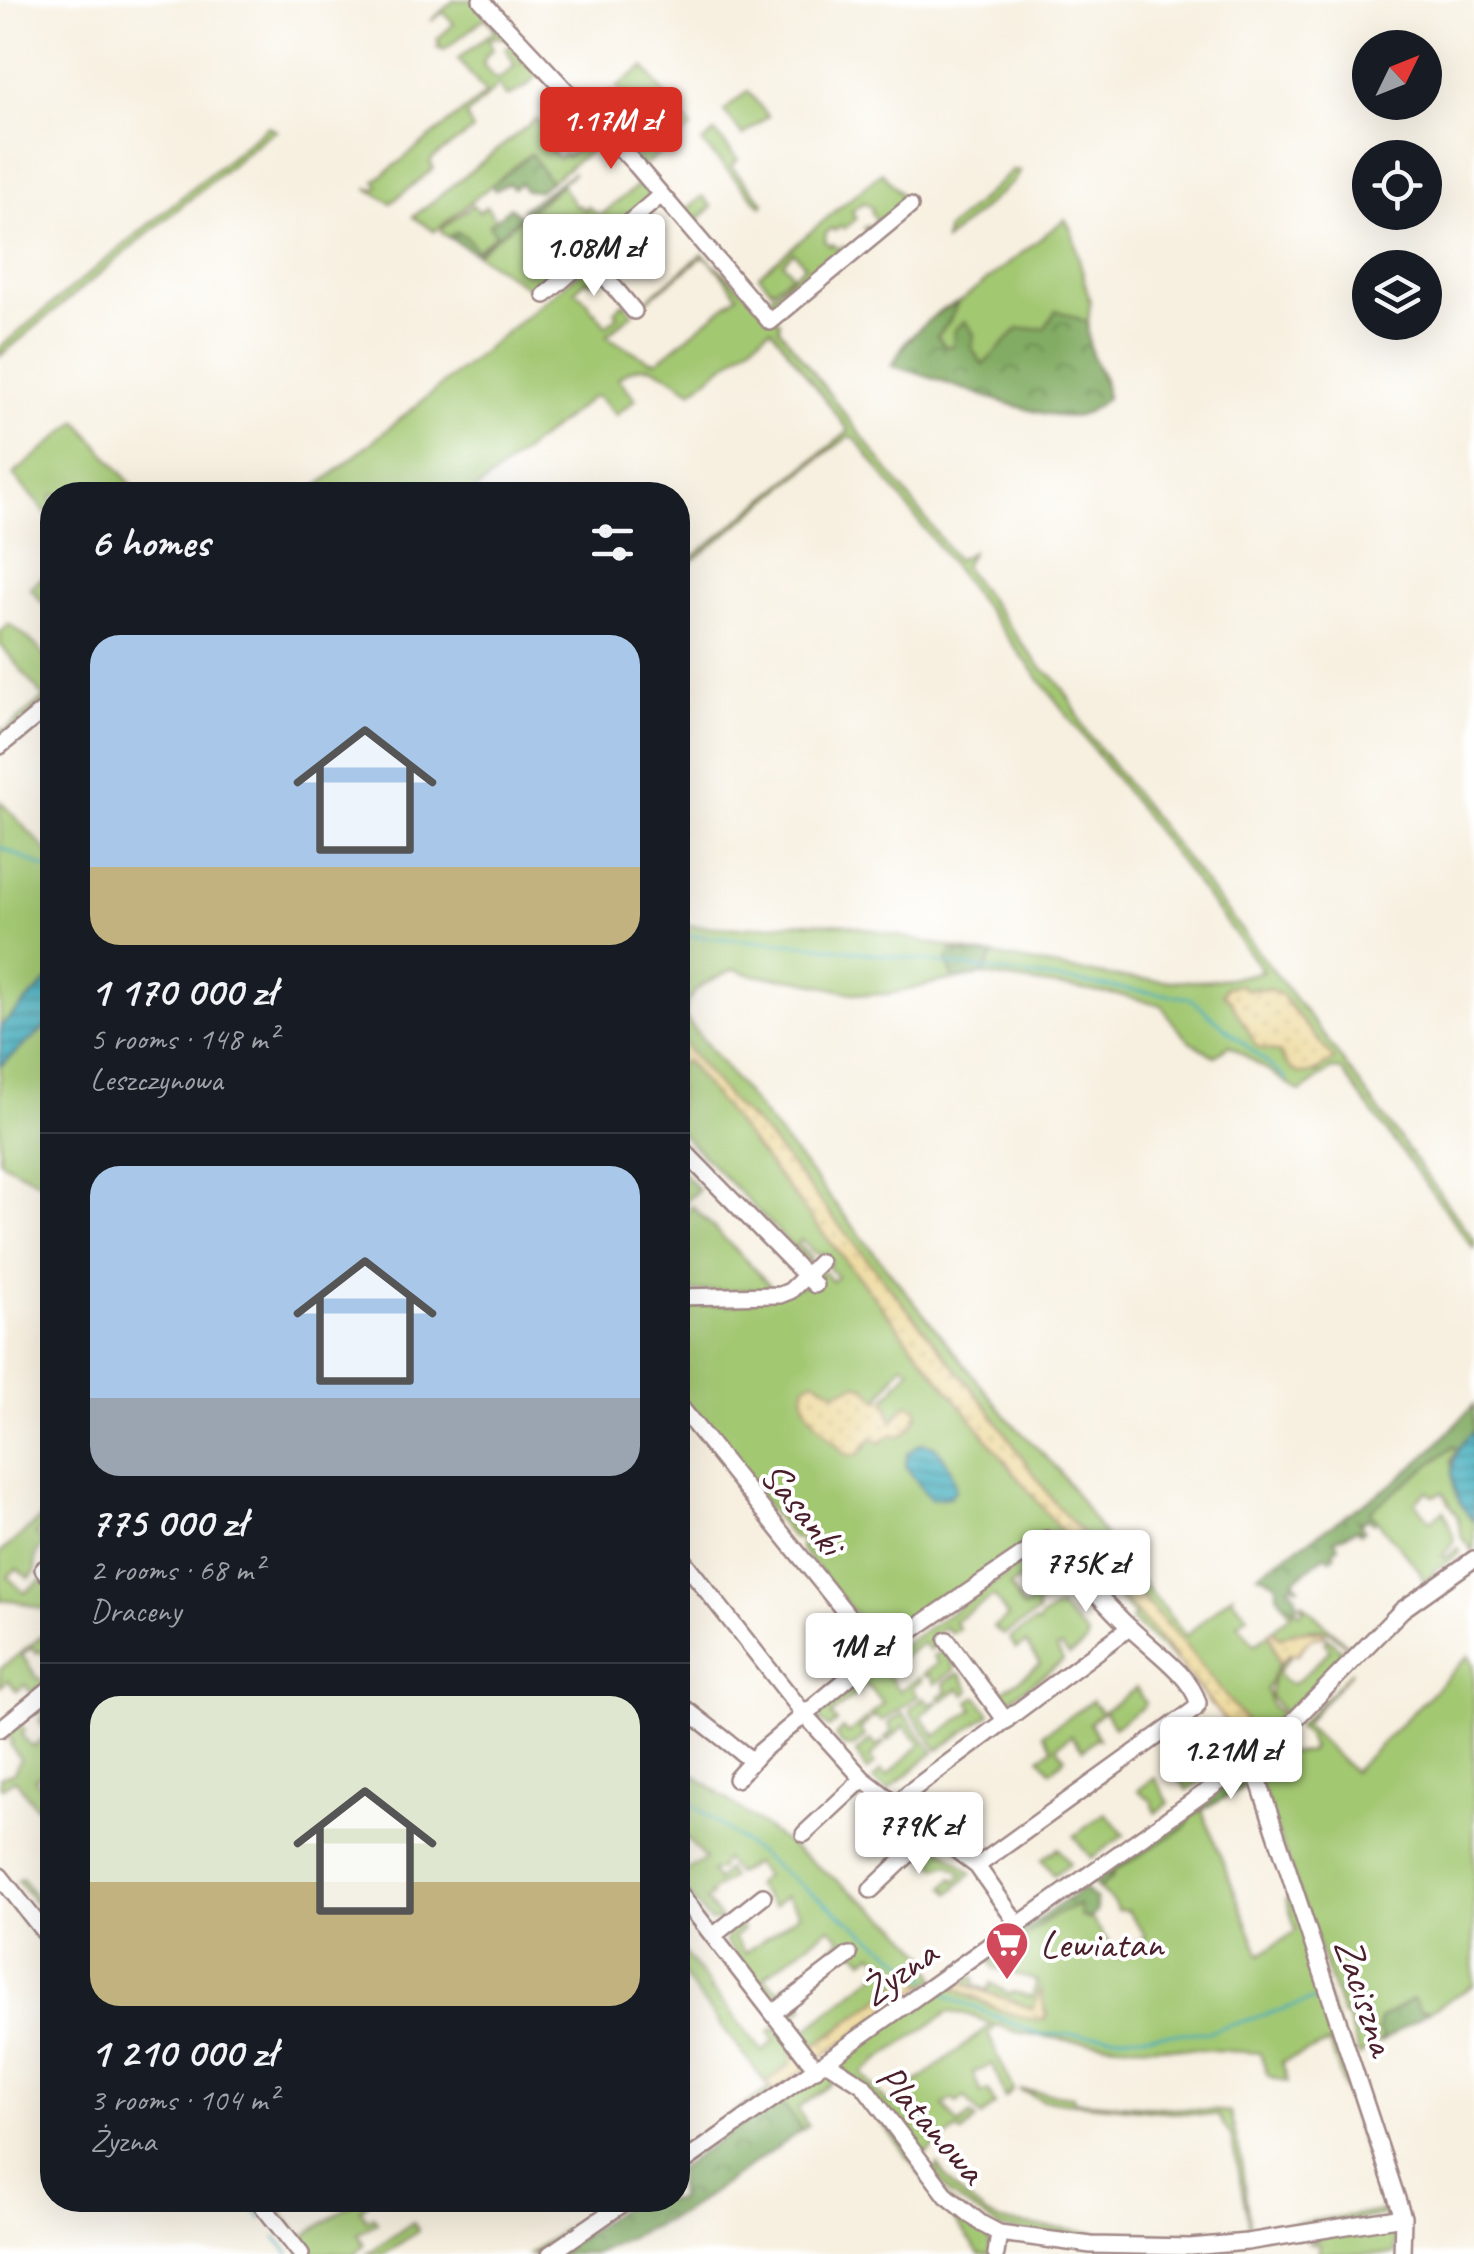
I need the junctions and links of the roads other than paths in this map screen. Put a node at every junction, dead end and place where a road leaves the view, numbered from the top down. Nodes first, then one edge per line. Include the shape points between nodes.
1 (490, 3) edge
2 (652, 109) dead end
3 (612, 140) junction
4 (662, 195) junction
5 (910, 206) dead end
6 (589, 257) junction
7 (545, 294) dead end
8 (634, 312) dead end
9 (40, 713) edge
10 (0, 746) edge
11 (690, 1157) edge
12 (820, 1262) dead end
13 (810, 1280) junction
14 (690, 1297) edge
15 (690, 1418) edge
16 (1474, 1560) edge
17 (690, 1569) edge
18 (1135, 1633) junction
19 (947, 1640) dead end
20 (878, 1654) junction
21 (40, 1696) edge
22 (690, 1712) edge
23 (805, 1715) junction
24 (1006, 1721) junction
25 (0, 1728) edge
26 (751, 1760) junction
27 (1248, 1762) junction
28 (863, 1778) junction
29 (736, 1779) dead end
30 (896, 1806) junction
31 (932, 1832) junction
32 (804, 1834) dead end
33 (976, 1866) junction
34 (0, 1876) edge
35 (871, 1890) dead end
36 (763, 1896) dead end
37 (690, 1906) edge
38 (1019, 1926) junction
39 (40, 1927) edge
40 (713, 1936) junction
41 (849, 1955) dead end
42 (773, 2013) junction
43 (822, 2066) junction
44 (690, 2158) edge
45 (268, 2212) edge
46 (611, 2212) edge
47 (1403, 2217) junction
48 (999, 2234) junction
49 (1246, 2248) edge
50 (301, 2254) edge
51 (550, 2254) edge
52 (996, 2254) edge
53 (1402, 2254) edge

1 - 3 street
2 - 3 street
3 - 4 street
4 - 5 street via 770,322
4 - 6 street
6 - 7 street
6 - 8 street
9 - 10 street
11 - 13 street
12 - 13 street
13 - 14 street via 780,1295
15 - 20 street, Sasanki via 798,1543
16 - 27 street, Żyzna via 1402,1610
17 - 23 street
18 - 20 street via 1046,1539
18 - 24 street
18 - 33 street via 1194,1692 1195,1709
19 - 24 street
20 - 23 street
21 - 25 street
22 - 26 street
23 - 26 street
23 - 28 street
24 - 30 street
26 - 29 street
27 - 38 street, Żyzna
27 - 47 street, Zaciszna
28 - 30 street
28 - 32 street
30 - 31 street
31 - 33 street
31 - 35 street
33 - 38 street
34 - 39 street
36 - 40 street
37 - 40 street, Platanowa
38 - 43 street, Żyzna
40 - 42 street, Platanowa
41 - 42 street
42 - 43 street, Platanowa
43 - 44 street, Żyzna
43 - 48 street, Platanowa via 863,2085 947,2196
45 - 50 street
46 - 51 street
47 - 49 street, Platanowa
47 - 53 street, Zaciszna
48 - 49 street, Platanowa
48 - 52 street

